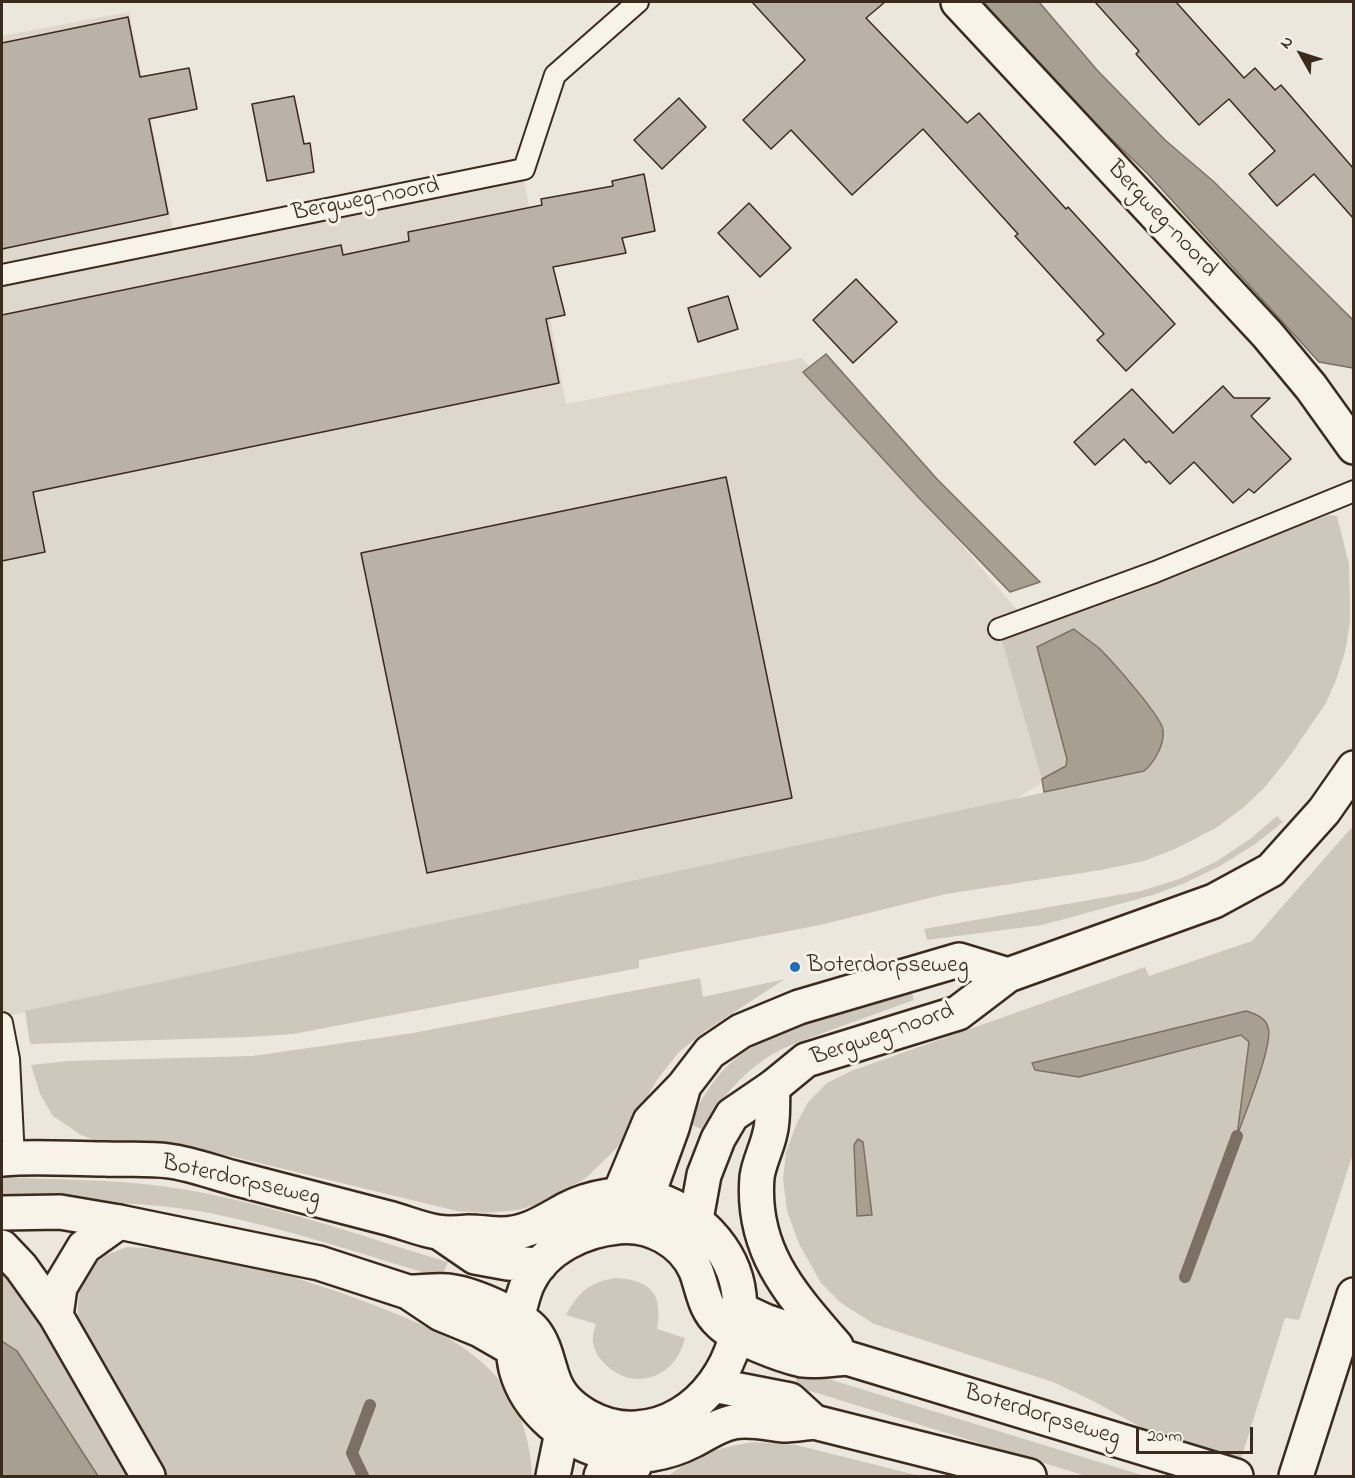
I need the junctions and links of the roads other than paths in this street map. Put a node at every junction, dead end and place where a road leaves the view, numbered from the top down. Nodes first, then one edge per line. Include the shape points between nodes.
1 (638, 2) edge
2 (958, 2) edge
3 (2, 275) edge
4 (1353, 447) edge
5 (1353, 491) edge
6 (999, 629) dead end
7 (1353, 768) edge
8 (1008, 975) junction
9 (2, 1023) edge
10 (773, 1088) junction
11 (8, 1158) edge
12 (633, 1196) junction
13 (2, 1213) edge
14 (696, 1219) junction
15 (119, 1222) junction
16 (631, 1226) junction
17 (440, 1233) junction
18 (2, 1247) edge
19 (540, 1265) junction
20 (408, 1292) junction
21 (1353, 1295) edge
22 (57, 1316) junction
23 (518, 1317) junction
24 (738, 1322) junction
25 (1345, 1330) edge
26 (513, 1349) junction
27 (847, 1358) junction
28 (713, 1385) junction
29 (814, 1422) junction
30 (562, 1432) junction
31 (621, 1458) edge
32 (148, 1476) edge
33 (552, 1476) edge
34 (1029, 1476) edge
35 (1236, 1476) edge
36 (1296, 1476) edge

1 - 3 lane, Bergweg-noord via 555,75 524,169
2 - 4 main road, Bergweg-noord via 1267,334
5 - 6 lane via 1155,572
7 - 8 main road, Bergweg-noord via 1324,811 1271,870 1214,901
8 - 10 main road, Bergweg-noord via 958,1013 806,1060
8 - 12 main road, Bergweg-noord via 959,960 799,1007 741,1030 710,1052 683,1087 672,1128
9 - 11 lane via 9,1059
10 - 14 main road, Bergweg-noord via 732,1115 722,1131 704,1175
10 - 27 main road via 771,1131 757,1175 761,1233 786,1286
11 - 17 main road, Boterdorpseweg via 168,1161
12 - 14 main road via 677,1208
12 - 16 main road, Bergweg-noord
12 - 17 main road, Boterdorpseweg via 590,1200 528,1230 511,1234
13 - 15 main road via 60,1212
14 - 24 main road via 730,1264 740,1296
15 - 20 main road via 319,1263
15 - 22 main road via 84,1247 60,1287
16 - 19 main road via 566,1242
16 - 24 main road, Boterdorpseweg via 661,1234 683,1251 694,1268 711,1314 720,1324
17 - 19 main road, Boterdorpseweg via 475,1257
18 - 22 main road
19 - 23 main road via 529,1281
20 - 23 main road via 449,1291
20 - 26 main road via 441,1314
21 - 25 main road
22 - 32 main road
23 - 26 main road
23 - 31 main road via 542,1343 554,1382 566,1399 580,1412 599,1421
24 - 27 main road, Boterdorpseweg via 765,1321 809,1336
24 - 28 main road via 727,1365
25 - 36 main road
26 - 30 main road via 523,1387 540,1412
27 - 35 main road, Boterdorpseweg
28 - 29 main road via 790,1400
28 - 31 main road via 679,1416 649,1426
29 - 31 main road via 732,1422 679,1448
29 - 34 main road
30 - 31 main road
30 - 33 main road

